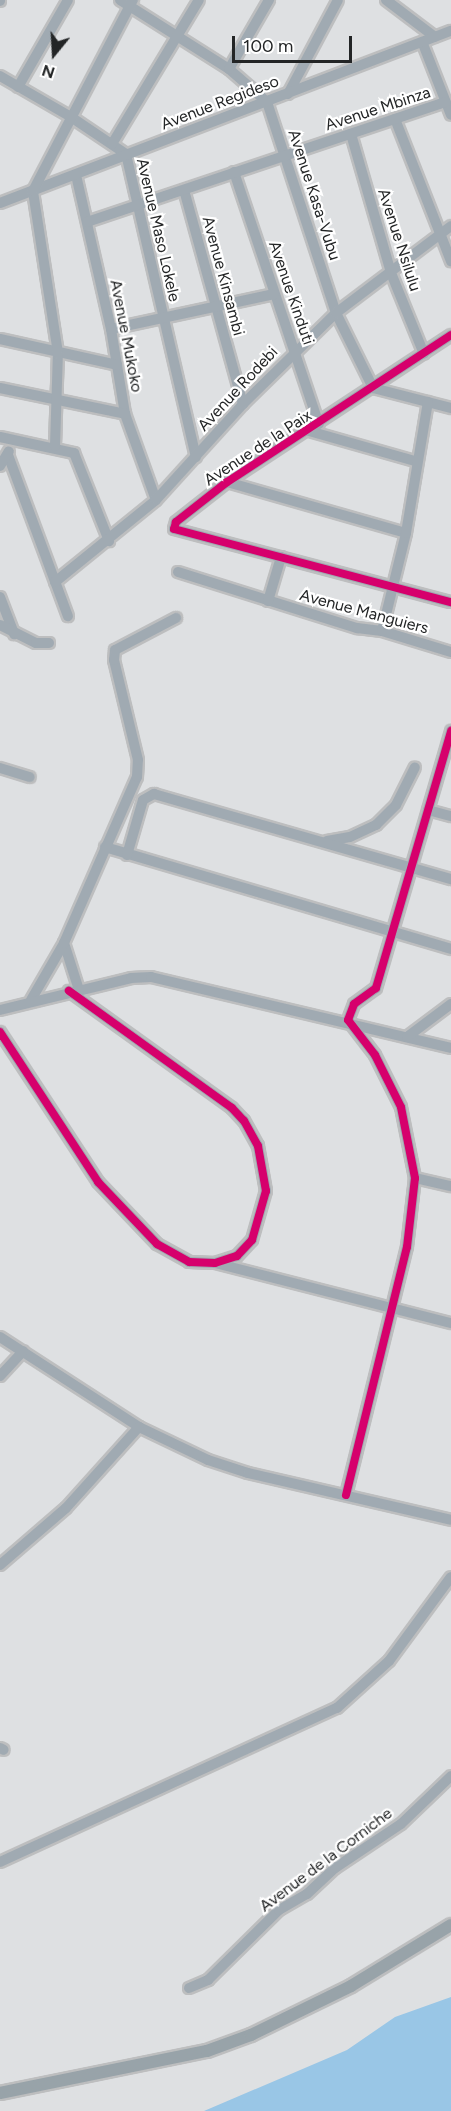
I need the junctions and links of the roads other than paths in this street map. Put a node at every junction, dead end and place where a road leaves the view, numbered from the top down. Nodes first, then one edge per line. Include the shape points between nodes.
1 (68, 0) edge
2 (199, 0) edge
3 (269, 0) edge
4 (338, 0) edge
5 (386, 0) edge
6 (128, 2) edge
7 (400, 4) edge
8 (451, 31) edge
9 (178, 36) junction
10 (435, 37) junction
11 (423, 44) junction
12 (229, 69) junction
13 (0, 76) edge
14 (18, 87) junction
15 (288, 94) junction
16 (267, 102) junction
17 (445, 102) junction
18 (451, 115) edge
19 (71, 117) junction
20 (395, 119) junction
21 (351, 134) junction
22 (112, 144) junction
23 (126, 154) junction
24 (287, 155) junction
25 (234, 172) junction
26 (76, 175) junction
27 (184, 190) junction
28 (33, 191) junction
29 (0, 203) edge
30 (140, 206) junction
31 (87, 222) junction
32 (451, 226) edge
33 (438, 235) junction
34 (451, 261) edge
35 (391, 273) junction
36 (274, 294) junction
37 (216, 307) junction
38 (336, 313) junction
39 (163, 320) junction
40 (111, 329) junction
41 (451, 335) edge
42 (0, 339) edge
43 (295, 351) junction
44 (58, 353) junction
45 (424, 354) junction
46 (117, 365) junction
47 (0, 388) edge
48 (373, 388) junction
49 (56, 402) junction
50 (428, 402) junction
51 (243, 404) junction
52 (451, 408) edge
53 (125, 414) junction
54 (319, 424) junction
55 (309, 431) junction
56 (0, 437) edge
57 (13, 439) junction
58 (55, 446) junction
59 (9, 455) junction
60 (196, 457) junction
61 (415, 461) junction
62 (0, 466) edge
63 (227, 482) junction
64 (156, 500) junction
65 (406, 533) junction
66 (109, 541) junction
67 (281, 556) junction
68 (178, 572) dead end
69 (55, 582) junction
70 (396, 586) junction
71 (0, 597) edge
72 (268, 601) junction
73 (451, 602) edge
74 (68, 616) dead end
75 (176, 618) dead end
76 (0, 625) edge
77 (382, 631) junction
78 (14, 634) junction
79 (49, 644) dead end
80 (451, 652) edge
81 (451, 731) edge
82 (414, 767) dead end
83 (0, 768) edge
84 (30, 777) dead end
85 (428, 810) junction
86 (451, 816) edge
87 (320, 842) junction
88 (105, 847) junction
89 (127, 855) junction
90 (411, 868) junction
91 (451, 879) edge
92 (393, 931) junction
93 (64, 943) junction
94 (451, 949) edge
95 (74, 991) junction
96 (31, 1000) junction
97 (451, 1004) edge
98 (0, 1010) edge
99 (349, 1023) junction
100 (0, 1032) edge
101 (407, 1037) junction
102 (451, 1048) edge
103 (415, 1178) junction
104 (451, 1186) edge
105 (214, 1263) junction
106 (389, 1308) junction
107 (451, 1323) edge
108 (0, 1337) edge
109 (23, 1352) junction
110 (0, 1376) edge
111 (139, 1427) junction
112 (346, 1495) junction
113 (451, 1520) edge
114 (0, 1565) edge
115 (451, 1577) edge
116 (451, 1776) edge
117 (0, 1862) edge
118 (451, 1925) edge
119 (189, 1988) dead end
120 (0, 2093) edge

1 - 14 street
2 - 9 street
3 - 12 street
4 - 15 street
5 - 7 street
6 - 9 street, Avenue Kasa-Vubu
6 - 19 street
7 - 10 street
8 - 10 street, Avenue Regideso
9 - 12 street, Avenue Kasa-Vubu
9 - 22 street
10 - 11 street, Avenue Regideso
11 - 15 street, Avenue Regideso
11 - 17 street
12 - 16 street, Avenue Kasa-Vubu
13 - 14 street, Avenue Maso Lokele
14 - 19 street, Avenue Maso Lokele
15 - 16 street, Avenue Regideso
16 - 23 street, Avenue Regideso
16 - 24 street, Avenue Kasa-Vubu
17 - 18 street
17 - 20 street, Avenue Mbinza
19 - 22 street, Avenue Maso Lokele
19 - 28 street
20 - 21 street, Avenue Mbinza
20 - 33 street
21 - 24 street, Avenue Mbinza
21 - 35 street, Avenue Nsilulu
22 - 23 street, Avenue Maso Lokele
23 - 26 street, Avenue Regideso
23 - 30 street, Avenue Maso Lokele
24 - 25 street, Avenue Mbinza
24 - 38 street, Avenue Kasa-Vubu
25 - 27 street, Avenue Mbinza
25 - 36 street, Avenue Kinduti
26 - 28 street, Avenue Regideso
26 - 31 street, Avenue Mukoko
27 - 30 street, Avenue Mbinza
27 - 37 street, Avenue Kinsambi
28 - 29 street, Avenue Regideso
28 - 44 street
30 - 31 street, Avenue Mbinza
30 - 39 street, Avenue Maso Lokele
31 - 40 street, Avenue Mukoko
32 - 33 street, Avenue Rodebi
33 - 34 street
33 - 35 street, Avenue Rodebi
35 - 38 street, Avenue Rodebi
35 - 45 street, Avenue Nsilulu
36 - 37 street
36 - 43 street, Avenue Kinduti
37 - 39 street
37 - 51 street, Avenue Kinsambi
38 - 43 street, Avenue Rodebi
38 - 48 street, Avenue Kasa-Vubu
39 - 40 street
39 - 60 street, Avenue Maso Lokele
40 - 46 street, Avenue Mukoko
41 - 45 street, Avenue de la Paix
42 - 44 street
43 - 51 street, Avenue Rodebi
43 - 54 street, Avenue Kinduti
44 - 46 street
44 - 49 street
45 - 48 street, Avenue de la Paix
46 - 53 street, Avenue Mukoko
47 - 49 street
48 - 50 street
48 - 54 street, Avenue de la Paix
49 - 53 street
49 - 58 street
50 - 52 street
50 - 61 street
51 - 60 street, Avenue Rodebi
53 - 64 street, Avenue Mukoko
54 - 55 street, Avenue de la Paix
55 - 61 street
55 - 63 street, Avenue de la Paix
56 - 57 street
57 - 58 street
57 - 59 street
58 - 66 street via 69,450 80,461
59 - 62 street
59 - 69 street
60 - 64 street, Avenue Rodebi
61 - 65 street
63 - 65 street
63 - 67 street, Avenue de la Paix via 176,522 174,529
64 - 66 street, Avenue Rodebi
65 - 70 street
66 - 69 street, Avenue Rodebi
67 - 70 street, Avenue de la Paix
67 - 72 street
68 - 72 street, Avenue Manguiers
69 - 74 street
70 - 73 street, Avenue de la Paix
70 - 77 street
71 - 78 street
72 - 77 street, Avenue Manguiers via 357,628
75 - 88 street via 115,650 138,768
76 - 78 street
77 - 80 street, Avenue Manguiers
78 - 79 street
81 - 85 street
82 - 87 street via 396,805 376,825 350,837
83 - 84 street
85 - 86 street
85 - 90 street
87 - 89 street via 149,794 143,800
87 - 90 street
88 - 89 street
88 - 93 street
89 - 92 street
90 - 91 street
90 - 92 street
92 - 94 street
92 - 99 street via 376,988 354,1004
93 - 95 street
93 - 96 street
95 - 96 street
95 - 99 street via 151,977
95 - 105 street via 232,1108 258,1146 266,1191 262,1215 252,1240 237,1256
96 - 98 street
97 - 101 street
99 - 101 street
99 - 103 street via 375,1055 401,1107
100 - 105 street via 98,1182 172,1255 189,1262
101 - 102 street
103 - 104 street
103 - 106 street via 407,1247
105 - 106 street
106 - 107 street
106 - 112 street
108 - 109 street
109 - 110 street
109 - 111 street
111 - 112 street via 228,1467
111 - 114 street via 66,1508
112 - 113 street
115 - 117 street via 390,1661 337,1708
116 - 119 street, Avenue de la Corniche via 401,1824 335,1868 307,1894 279,1910 208,1980
118 - 120 main road via 351,1986 251,2035 207,2051

